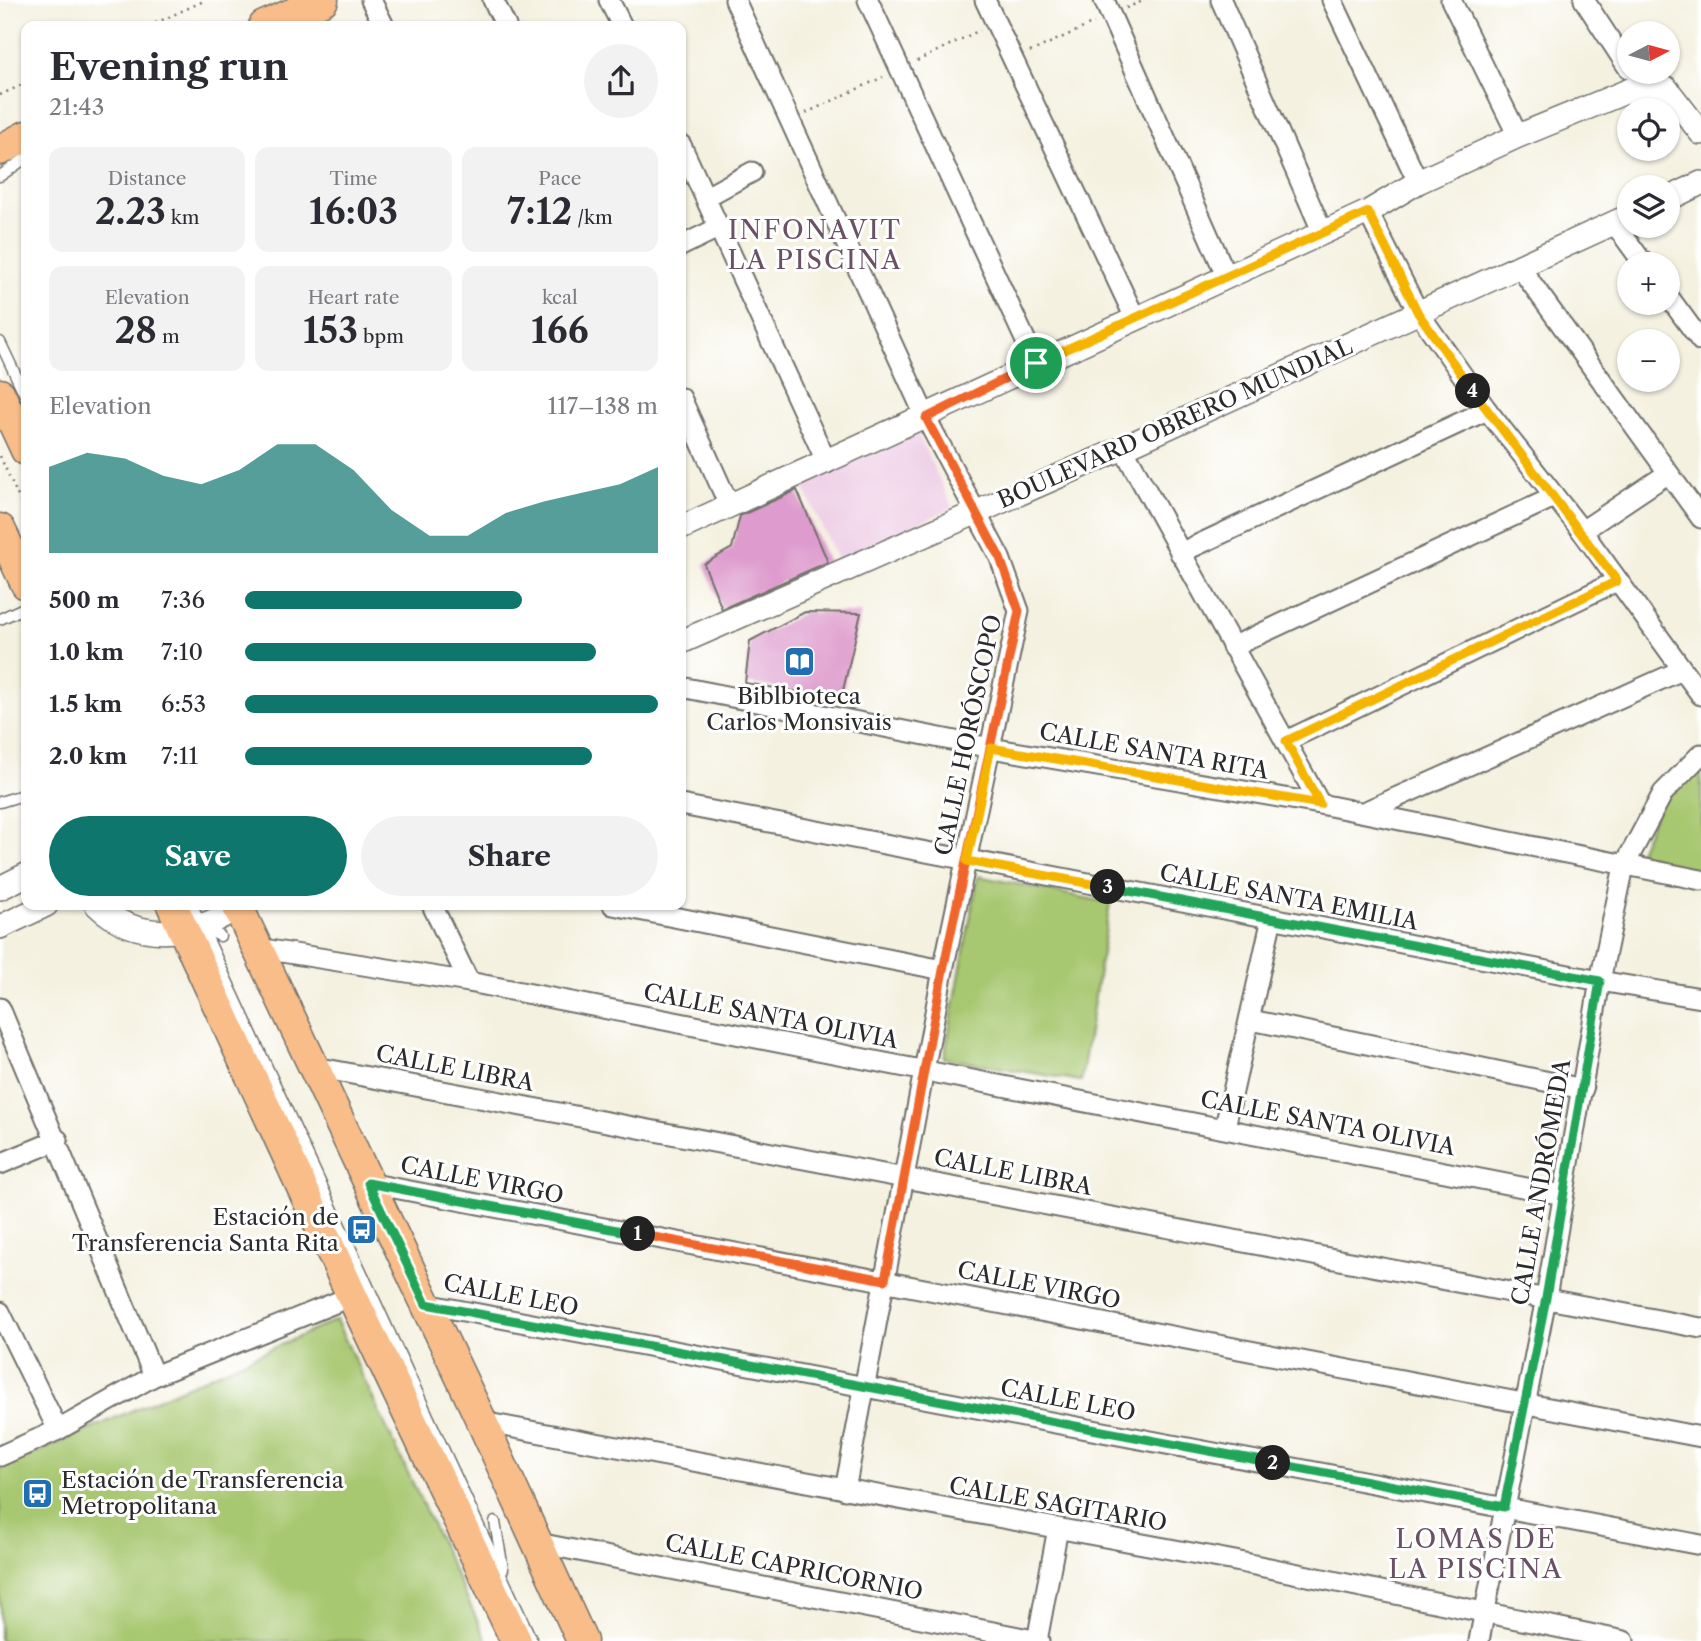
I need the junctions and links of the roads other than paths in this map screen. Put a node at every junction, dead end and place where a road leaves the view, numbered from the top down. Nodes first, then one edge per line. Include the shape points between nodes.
1 (323, 0) edge
2 (371, 0) edge
3 (493, 0) edge
4 (609, 0) edge
5 (735, 0) edge
6 (868, 0) edge
7 (985, 0) edge
8 (1221, 0) edge
9 (1332, 0) edge
10 (1451, 0) edge
11 (1584, 0) edge
12 (1107, 8) edge
13 (275, 21) edge
14 (382, 21) edge
15 (504, 21) edge
16 (620, 21) edge
17 (1617, 50) edge
18 (1618, 84) edge
19 (1655, 84) edge
20 (1701, 133) edge
21 (1517, 136) junction
22 (21, 139) edge
23 (0, 150) edge
24 (686, 155) edge
25 (21, 161) edge
26 (752, 172) dead end
27 (0, 176) edge
28 (1418, 182) junction
29 (1701, 183) edge
30 (1680, 193) edge
31 (706, 197) junction
32 (1368, 212) junction
33 (1617, 222) edge
34 (720, 227) junction
35 (1322, 231) junction
36 (686, 244) edge
37 (1519, 266) junction
38 (1226, 275) junction
39 (1680, 312) edge
40 (1418, 313) junction
41 (1135, 318) junction
42 (1701, 341) edge
43 (0, 342) edge
44 (1036, 363) junction
45 (21, 386) edge
46 (0, 394) edge
47 (686, 409) edge
48 (1487, 410) junction
49 (926, 418) junction
50 (21, 439) edge
51 (1123, 448) junction
52 (827, 463) junction
53 (1667, 474) junction
54 (1554, 497) junction
55 (729, 505) junction
56 (977, 513) junction
57 (1701, 518) edge
58 (686, 526) edge
59 (0, 529) edge
60 (1582, 531) junction
61 (1180, 553) junction
62 (21, 573) edge
63 (1617, 581) junction
64 (21, 609) edge
65 (0, 619) edge
66 (686, 640) edge
67 (1231, 647) junction
68 (1682, 670) junction
69 (686, 688) edge
70 (1701, 695) edge
71 (1286, 741) junction
72 (991, 748) junction
73 (1701, 754) edge
74 (21, 796) edge
75 (0, 802) edge
76 (1320, 804) junction
77 (686, 806) edge
78 (1364, 813) junction
79 (967, 861) junction
80 (1624, 866) junction
81 (21, 878) edge
82 (1701, 880) edge
83 (0, 888) edge
84 (36, 910) edge
85 (105, 910) edge
86 (224, 910) edge
87 (240, 910) edge
88 (434, 910) edge
89 (638, 910) edge
90 (1272, 918) junction
91 (194, 921) edge
92 (0, 927) edge
93 (257, 948) junction
94 (943, 970) junction
95 (1600, 981) junction
96 (469, 982) junction
97 (1701, 998) edge
98 (0, 1008) edge
99 (1251, 1020) junction
100 (315, 1067) junction
101 (924, 1071) junction
102 (1583, 1089) junction
103 (1225, 1127) junction
104 (58, 1140) junction
105 (0, 1164) edge
106 (904, 1176) junction
107 (368, 1183) junction
108 (1563, 1195) junction
109 (885, 1280) junction
110 (352, 1296) junction
111 (1546, 1298) junction
112 (426, 1304) junction
113 (0, 1312) edge
114 (1701, 1328) edge
115 (154, 1376) junction
116 (865, 1386) junction
117 (1526, 1404) junction
118 (482, 1422) junction
119 (58, 1430) junction
120 (1701, 1437) edge
121 (0, 1455) edge
122 (845, 1490) junction
123 (1504, 1507) junction
124 (495, 1522) dead end
125 (1058, 1528) junction
126 (538, 1543) junction
127 (1701, 1545) edge
128 (503, 1574) junction
129 (1484, 1614) junction
130 (516, 1641) edge
131 (532, 1641) edge
132 (582, 1641) edge
133 (1038, 1641) edge
134 (1479, 1641) edge
135 (1624, 1641) edge

1 - 13 main road
2 - 14 street
3 - 15 street
4 - 16 street
5 - 49 street, CALLE HORÓSCOPO
6 - 44 street
7 - 41 street
8 - 35 street
9 - 28 street
10 - 21 street
11 - 17 street
12 - 38 street
18 - 21 street
19 - 20 street via 1666,88
21 - 28 street
22 - 23 main road
24 - 31 street
25 - 27 lane
26 - 31 street
28 - 32 street
29 - 30 street
31 - 34 street
32 - 35 street
32 - 40 street
33 - 37 street, BOULEVARD OBRERO MUNDIAL
34 - 36 street
34 - 52 street
35 - 38 street
37 - 40 street, BOULEVARD OBRERO MUNDIAL
37 - 53 street
38 - 41 street
39 - 42 street
40 - 48 street
40 - 51 street, BOULEVARD OBRERO MUNDIAL
41 - 44 street
43 - 45 lane
44 - 49 street
46 - 50 main road
47 - 55 street
48 - 54 street
48 - 61 street
49 - 52 street
49 - 56 street, CALLE HORÓSCOPO
51 - 56 street, BOULEVARD OBRERO MUNDIAL
51 - 61 street
52 - 55 street
53 - 57 street
53 - 60 street
54 - 60 street
54 - 67 street
55 - 58 street
56 - 66 street, BOULEVARD OBRERO MUNDIAL
56 - 72 street, CALLE HORÓSCOPO via 1019,611
59 - 62 main road
60 - 63 street
61 - 67 street
63 - 68 street
63 - 71 street
64 - 65 lane
67 - 71 street
68 - 70 street
68 - 78 street
69 - 72 street, CALLE SANTA RITA
71 - 76 street
72 - 76 street, CALLE SANTA RITA
72 - 79 street, CALLE HORÓSCOPO
73 - 80 street, CALLE ANDRÓMEDA via 1663,793
74 - 75 lane
76 - 78 street, CALLE SANTA RITA
77 - 79 street, CALLE SANTA EMILIA
78 - 80 street, CALLE SANTA RITA
79 - 90 street, CALLE SANTA EMILIA
79 - 94 street, CALLE HORÓSCOPO
80 - 82 street, CALLE SANTA RITA
80 - 95 street, CALLE ANDRÓMEDA
81 - 83 street
84 - 92 street
85 - 91 street via 128,925 155,932
86 - 91 street
87 - 93 main road
88 - 96 street
89 - 94 street
90 - 95 street, CALLE SANTA EMILIA
90 - 99 street
91 - 110 main road
91 - 128 lane
93 - 96 street, CALLE SANTA OLIVIA
93 - 100 main road
94 - 101 street, CALLE HORÓSCOPO
95 - 97 street, CALLE SANTA EMILIA
95 - 102 street, CALLE ANDRÓMEDA
96 - 101 street, CALLE SANTA OLIVIA
98 - 104 street
99 - 102 street
99 - 103 street
100 - 106 street, CALLE LIBRA
100 - 107 main road
101 - 103 street, CALLE SANTA OLIVIA
101 - 106 street, CALLE HORÓSCOPO
102 - 108 street, CALLE ANDRÓMEDA
103 - 108 street, CALLE SANTA OLIVIA
104 - 105 street
104 - 115 street
106 - 109 street, CALLE HORÓSCOPO
106 - 111 street, CALLE LIBRA
107 - 109 street, CALLE VIRGO
107 - 112 main road
108 - 111 street, CALLE ANDRÓMEDA
109 - 116 street, CALLE HORÓSCOPO
109 - 117 street, CALLE VIRGO
110 - 115 street
110 - 130 main road
111 - 114 street, CALLE LIBRA
111 - 117 street, CALLE ANDRÓMEDA
112 - 116 street, CALLE LEO
112 - 118 main road
113 - 119 street
115 - 119 street
116 - 122 street, CALLE HORÓSCOPO
116 - 123 street, CALLE LEO
117 - 120 street, CALLE VIRGO
117 - 123 street, CALLE ANDRÓMEDA
118 - 122 street, CALLE SAGITARIO
118 - 126 main road
119 - 121 street
122 - 125 street, CALLE SAGITARIO
123 - 127 street, CALLE LEO
123 - 129 street, CALLE ANDRÓMEDA
124 - 128 lane
125 - 129 street, CALLE SAGITARIO via 1235,1560
125 - 133 street
126 - 132 main road
126 - 133 street, CALLE CAPRICORNIO
128 - 131 lane
129 - 134 street, CALLE ANDRÓMEDA
129 - 135 street, CALLE SAGITARIO

